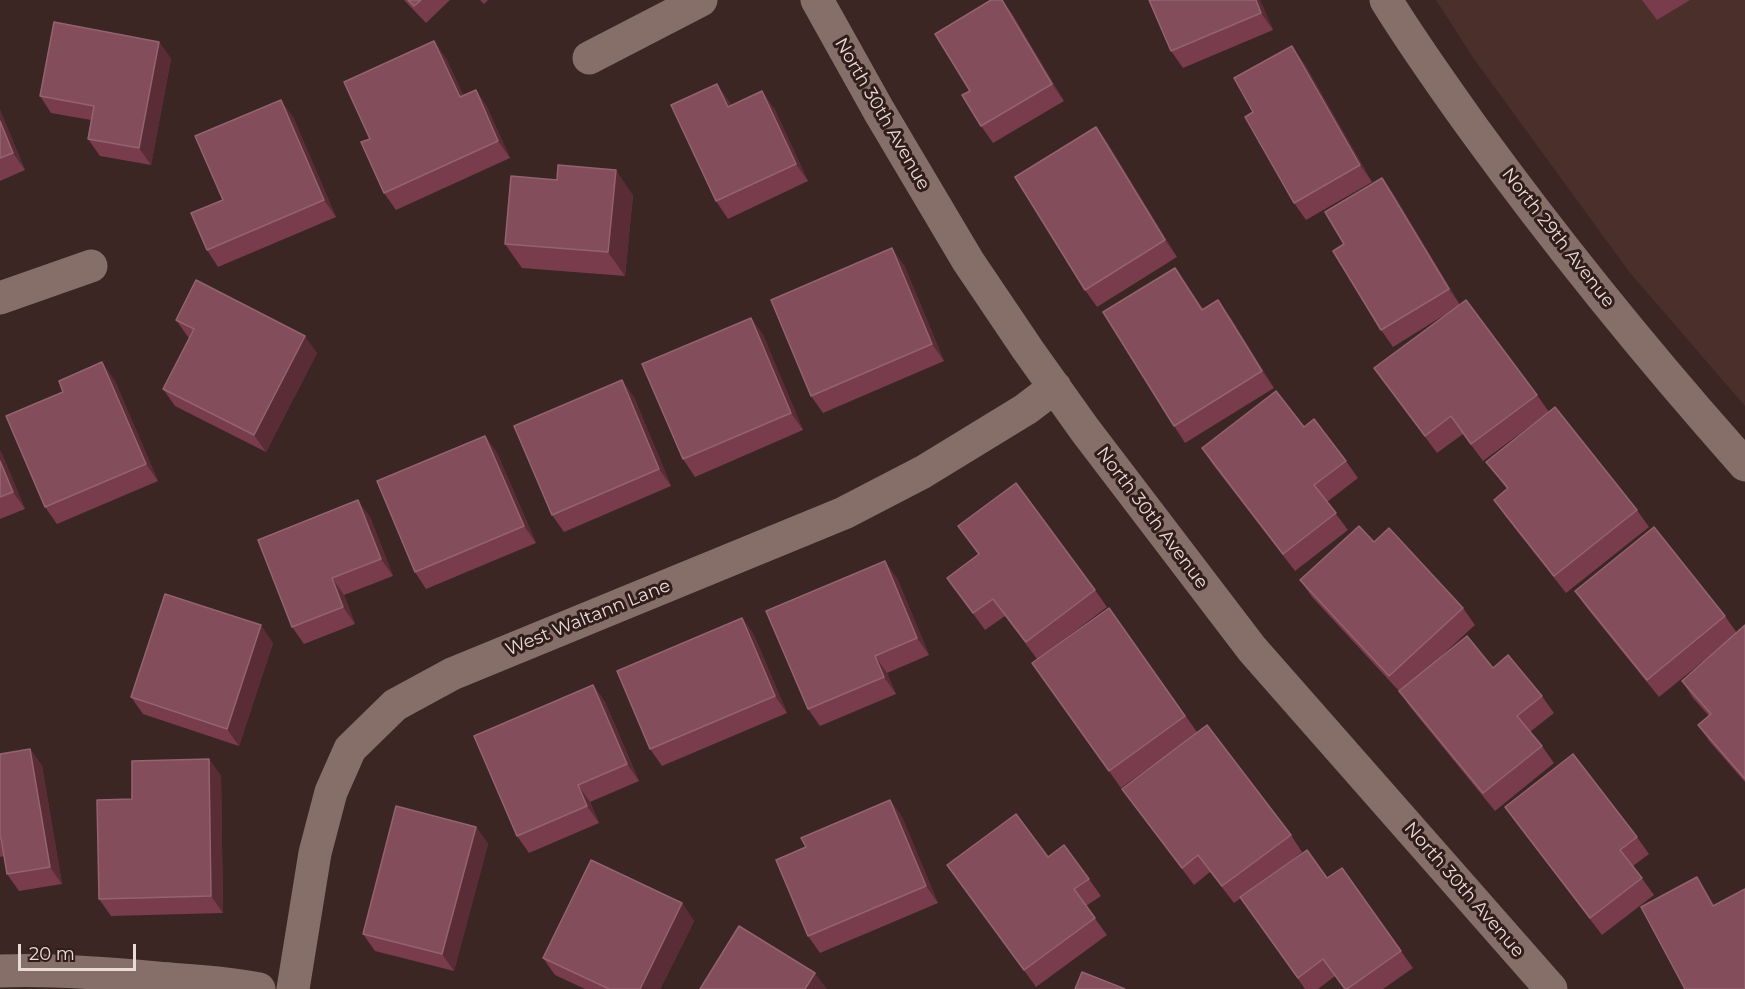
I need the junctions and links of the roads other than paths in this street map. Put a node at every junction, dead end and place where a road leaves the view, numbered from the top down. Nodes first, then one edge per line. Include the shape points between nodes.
1 (701, 0) edge
2 (817, 0) edge
3 (1386, 0) edge
4 (589, 58) dead end
5 (91, 266) dead end
6 (0, 298) edge
7 (1055, 387) junction
8 (1745, 465) edge
9 (0, 971) edge
10 (259, 989) edge
11 (293, 989) edge
12 (1551, 989) edge

1 - 4 street
2 - 7 street, North 30th Avenue via 968,261
3 - 8 street, North 29th Avenue via 1531,208
5 - 6 street
7 - 11 street, West Waltann Lane via 923,472 844,513 452,674 395,705 350,749 331,792 315,853
7 - 12 street, North 30th Avenue via 1252,649
9 - 10 street via 130,975

